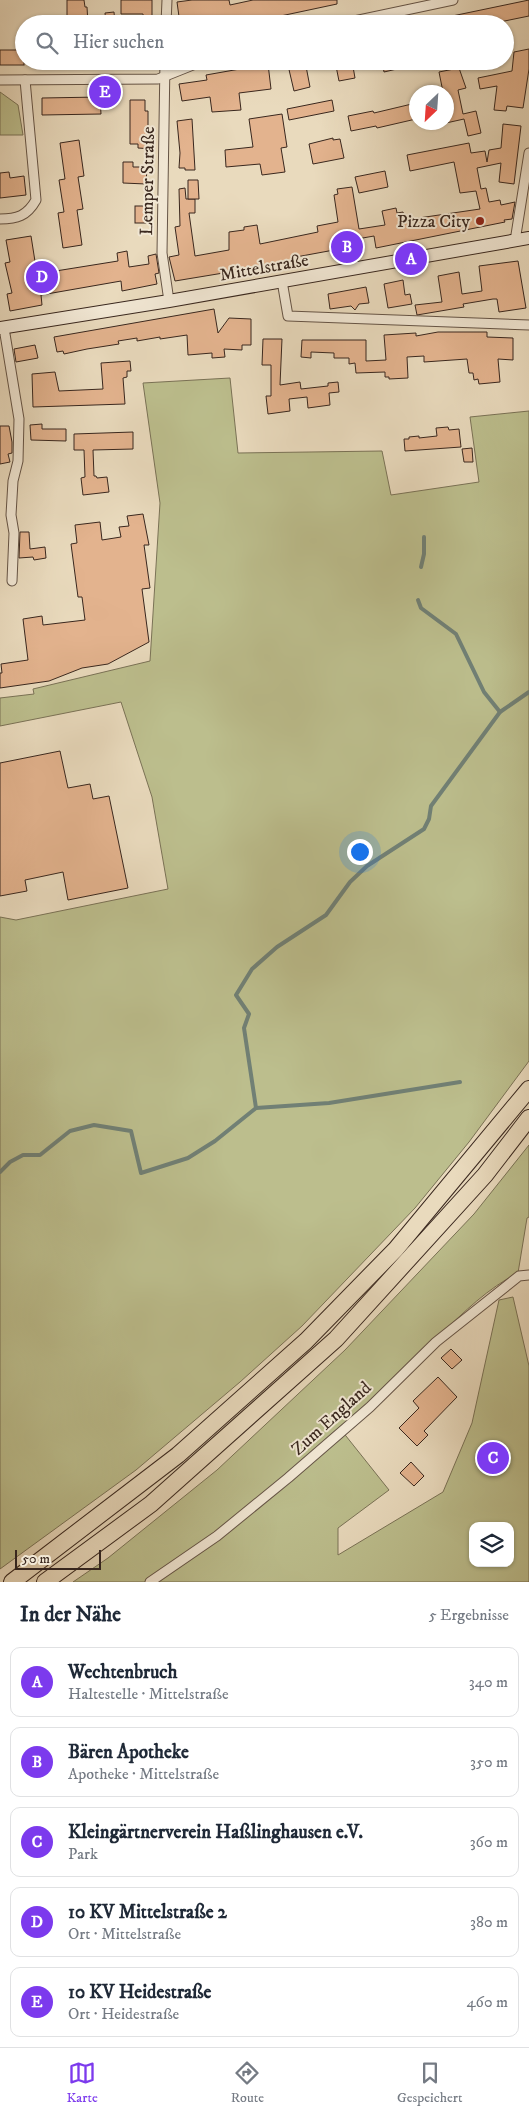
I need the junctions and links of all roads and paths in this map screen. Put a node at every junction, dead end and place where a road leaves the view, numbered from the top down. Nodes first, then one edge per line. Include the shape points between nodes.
1 (167, 0) edge
2 (453, 0) edge
3 (166, 15) edge
4 (382, 15) edge
5 (164, 70) edge
6 (180, 70) edge
7 (164, 76) junction
8 (0, 80) edge
9 (25, 80) junction
10 (529, 153) edge
11 (0, 219) edge
12 (529, 238) edge
13 (516, 241) junction
14 (282, 281) junction
15 (169, 301) junction
16 (529, 325) edge
17 (2, 328) edge
18 (12, 581) dead end
19 (529, 1090) edge
20 (529, 1118) edge
21 (529, 1275) edge
22 (12, 1582) edge
23 (45, 1582) edge
24 (150, 1582) edge

1 - 3 street
2 - 4 street
5 - 7 street, Lemper Straße
6 - 7 street
7 - 9 street via 158,79
7 - 15 street, Lemper Straße via 162,253
8 - 9 street
9 - 11 street via 36,200 24,216
10 - 13 street
12 - 13 main road, Mittelstraße
13 - 14 main road, Mittelstraße
14 - 15 main road, Mittelstraße
14 - 16 street via 288,316
15 - 17 main road, Mittelstraße
17 - 18 street, Mittelstraße via 19,420 11,515 14,533
19 - 22 highway via 396,1249 306,1341 178,1455
20 - 23 highway via 485,1175 336,1339 151,1504
21 - 24 street, Zum England via 519,1276 472,1312 288,1478 217,1536

